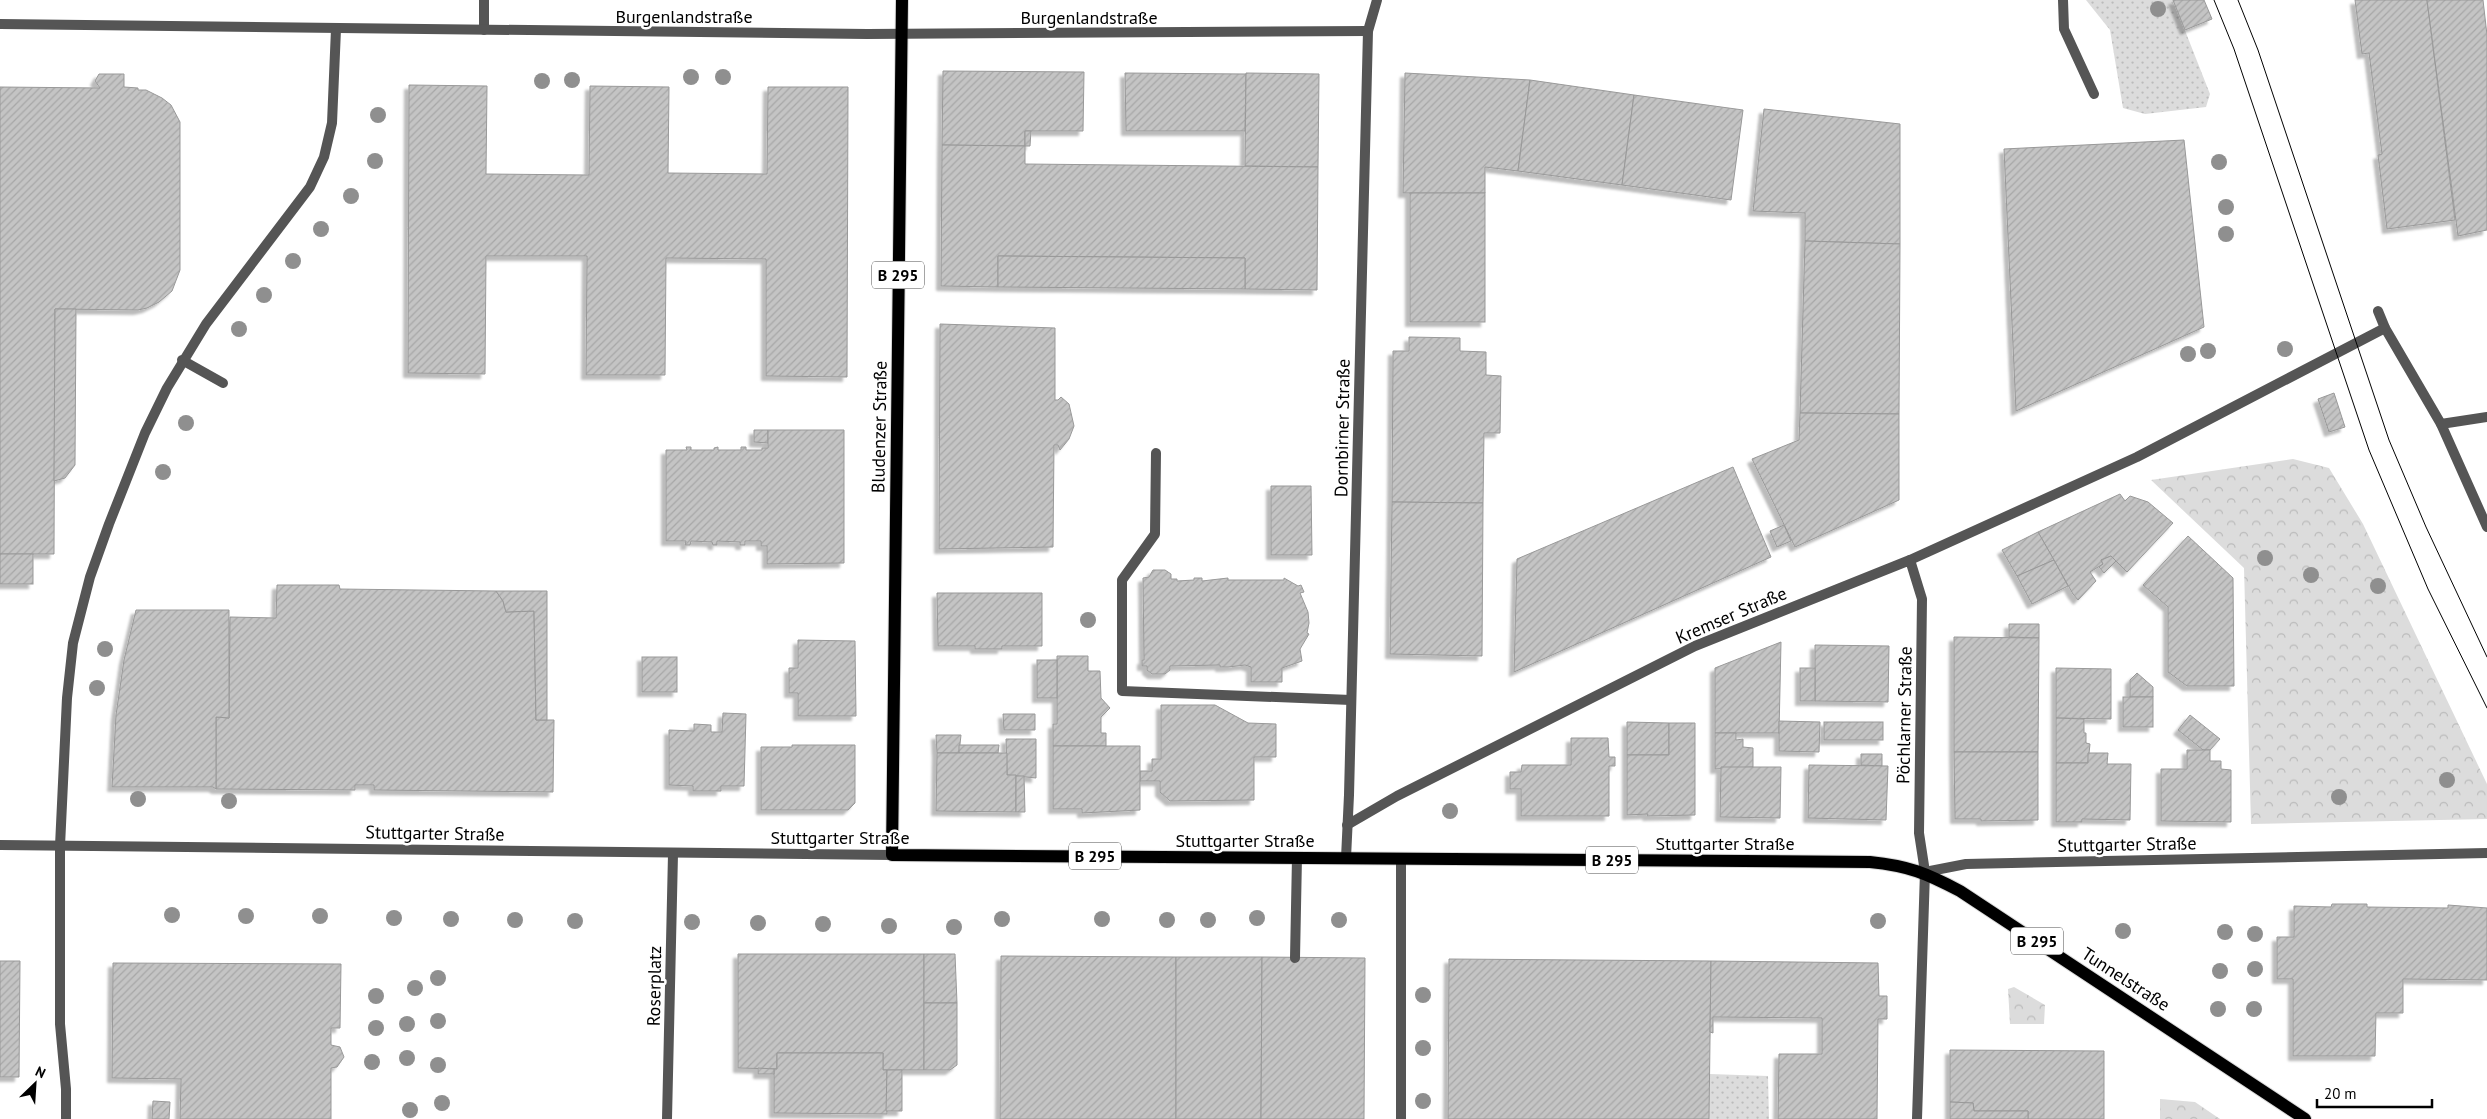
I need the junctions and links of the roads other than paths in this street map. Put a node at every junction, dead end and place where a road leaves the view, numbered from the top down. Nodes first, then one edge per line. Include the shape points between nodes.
1 (484, 0) edge
2 (902, 0) edge
3 (1377, 0) edge
4 (2063, 0) edge
5 (0, 24) edge
6 (336, 29) junction
7 (484, 30) junction
8 (1368, 31) junction
9 (901, 34) junction
10 (2094, 94) dead end
11 (2378, 311) dead end
12 (2385, 328) junction
13 (182, 360) junction
14 (223, 383) dead end
15 (2487, 417) edge
16 (2441, 424) junction
17 (1156, 453) dead end
18 (2487, 527) edge
19 (1910, 560) junction
20 (1351, 700) junction
21 (1348, 825) junction
22 (0, 846) edge
23 (60, 846) junction
24 (673, 854) junction
25 (2487, 854) edge
26 (892, 855) junction
27 (1297, 858) junction
28 (1346, 858) junction
29 (1401, 859) junction
30 (1925, 872) junction
31 (1295, 958) dead end
32 (66, 1119) edge
33 (668, 1119) edge
34 (1401, 1119) edge
35 (1917, 1119) edge
36 (2305, 1119) edge

1 - 7 street
2 - 9 main road, Bludenzer Straße / B 295
3 - 8 street, Dornbirner Straße
4 - 10 street via 2064,29
5 - 6 street, Burgenlandstraße
6 - 7 street, Burgenlandstraße
6 - 13 street via 332,123 324,157 310,187
7 - 9 street, Burgenlandstraße
8 - 9 street, Burgenlandstraße
8 - 20 street, Dornbirner Straße
9 - 26 main road, Bludenzer Straße / B 295
11 - 12 street
12 - 16 street
12 - 19 street, Kremser Straße via 2138,457
13 - 14 street
13 - 23 street via 145,433 108,524 73,643
15 - 16 street
16 - 18 street
17 - 20 street via 1155,534 1122,580 1122,691
19 - 21 street, Kremser Straße via 1695,646 1397,796
19 - 30 street, Pöchlarner Straße via 1922,599 1919,833
20 - 21 street, Dornbirner Straße
21 - 28 street, Dornbirner Straße
22 - 23 street, Stuttgarter Straße
23 - 24 street, Stuttgarter Straße
23 - 32 street via 60,1024
24 - 26 street, Stuttgarter Straße
24 - 33 street, Roserplatz
25 - 30 street, Stuttgarter Straße via 1966,864
26 - 27 main road, Stuttgarter Straße / B 295
27 - 28 main road, Stuttgarter Straße / B 295
27 - 31 street
28 - 29 main road, Stuttgarter Straße / B 295
29 - 30 main road, Stuttgarter Straße / B 295 via 1870,862
29 - 34 street
30 - 35 street, Pöchlarner Straße
30 - 36 main road, Tunnelstraße / B 295 via 1960,891

